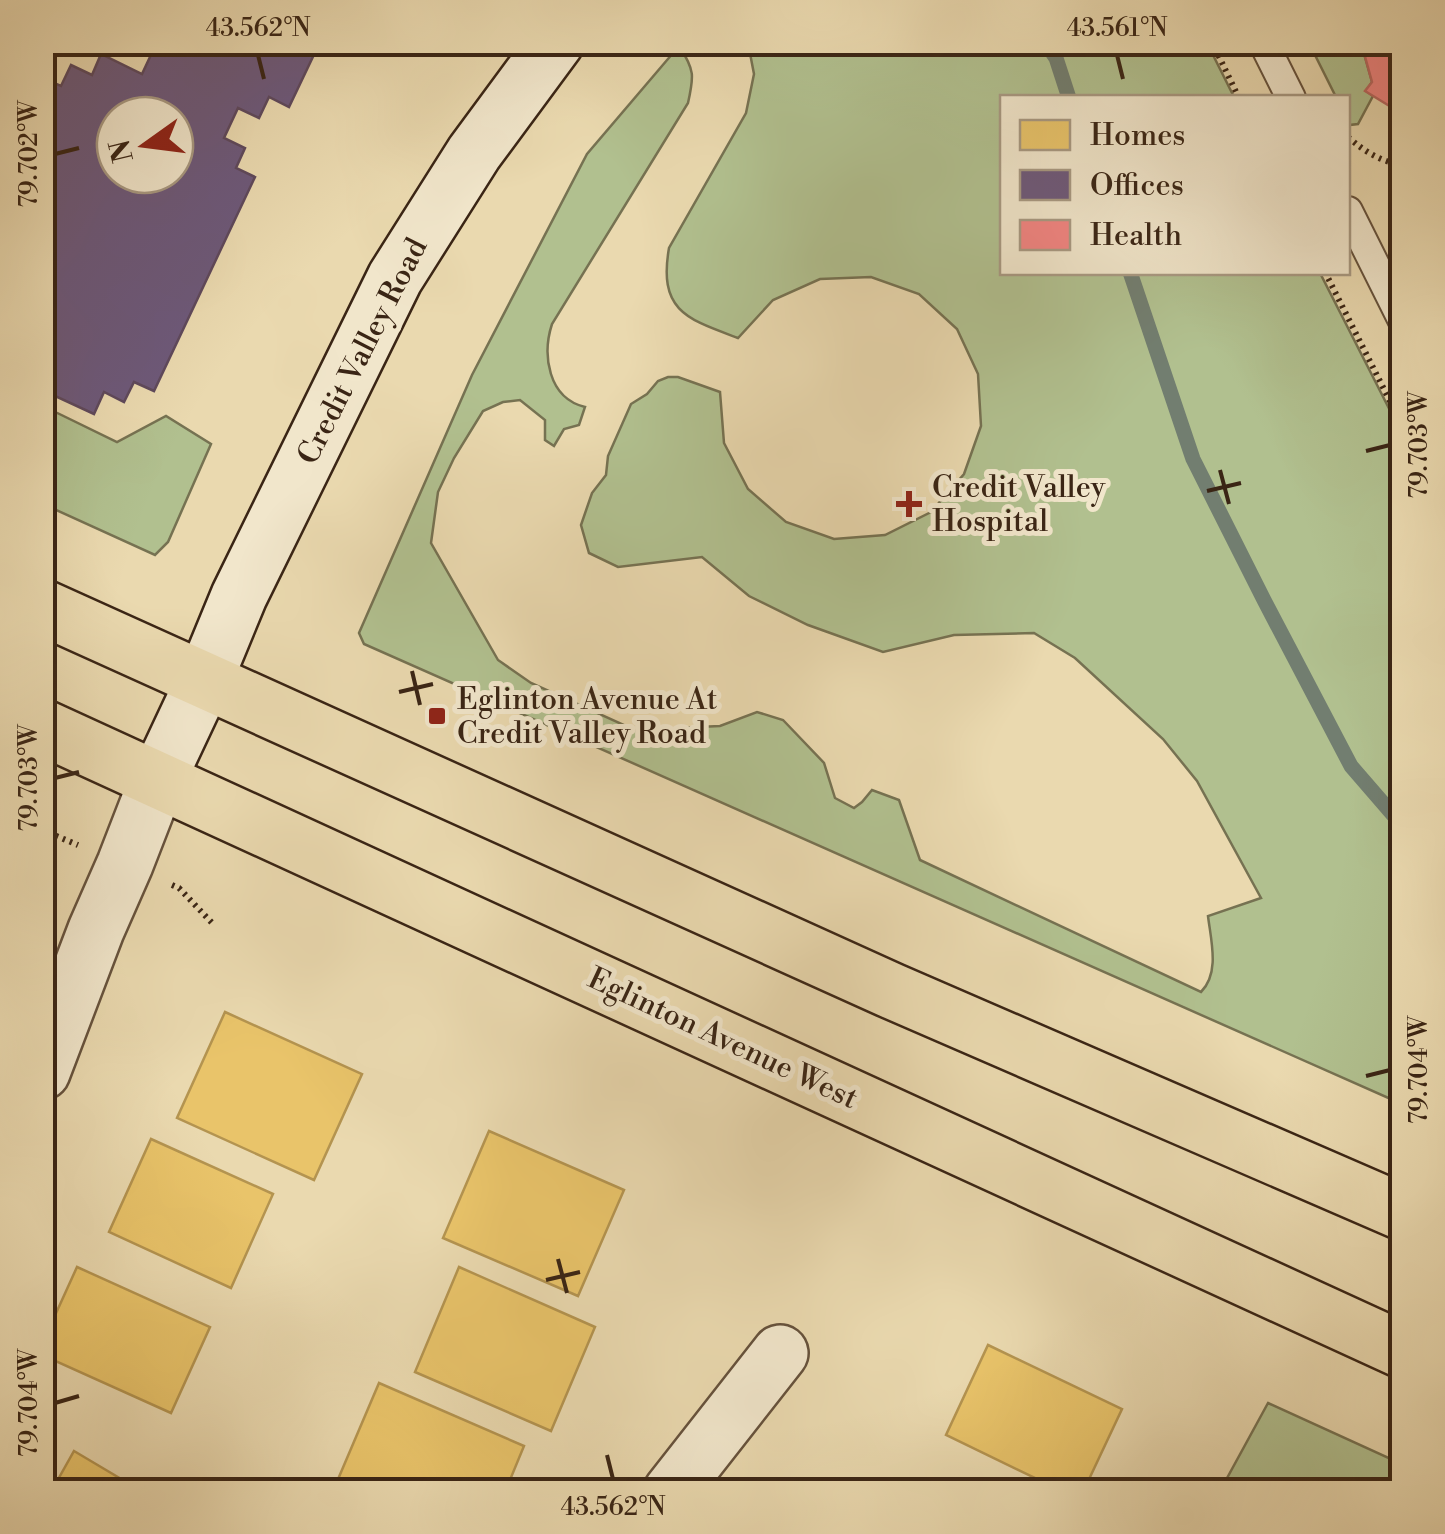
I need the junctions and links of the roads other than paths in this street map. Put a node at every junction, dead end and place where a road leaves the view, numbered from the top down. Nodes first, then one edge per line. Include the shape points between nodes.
1 (556, 42) edge
2 (1264, 42) edge
3 (1290, 95) edge
4 (1350, 215) edge
5 (1402, 319) edge
6 (42, 607) edge
7 (204, 680) junction
8 (42, 726) edge
9 (158, 780) junction
10 (42, 1072) edge
11 (1402, 1212) edge
12 (1402, 1350) edge
13 (780, 1353) dead end
14 (671, 1492) edge

1 - 7 street, Credit Valley Road via 474,152 394,278
2 - 3 lane
4 - 5 lane
6 - 7 main road
7 - 9 street, Credit Valley Road
7 - 11 main road
8 - 9 main road, Eglinton Avenue West
9 - 10 street, Credit Valley Road
9 - 12 main road, Eglinton Avenue West
13 - 14 street

